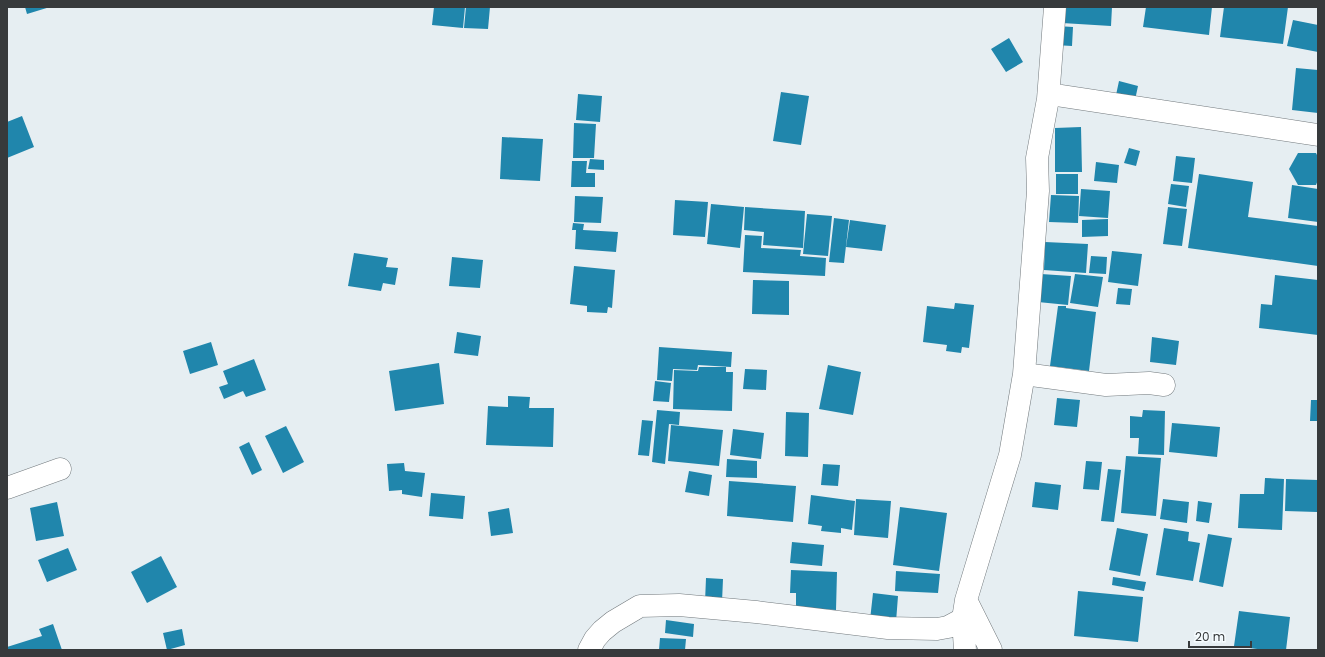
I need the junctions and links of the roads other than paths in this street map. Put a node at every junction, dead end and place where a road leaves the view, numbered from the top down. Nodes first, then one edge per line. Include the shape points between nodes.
1 (1055, 7) edge
2 (1049, 94) junction
3 (1318, 135) edge
4 (1024, 374) junction
5 (1164, 385) dead end
6 (60, 469) dead end
7 (7, 488) edge
8 (964, 609) junction
9 (589, 650) edge
10 (965, 650) edge
11 (991, 650) edge

1 - 2 street
2 - 3 street
2 - 4 street via 1037,158 1038,191
4 - 5 street via 1106,386 1149,383
4 - 8 street via 1010,454
6 - 7 street
8 - 9 street via 948,627 937,629 888,628 680,605 640,606 602,631
8 - 10 street
8 - 11 street

